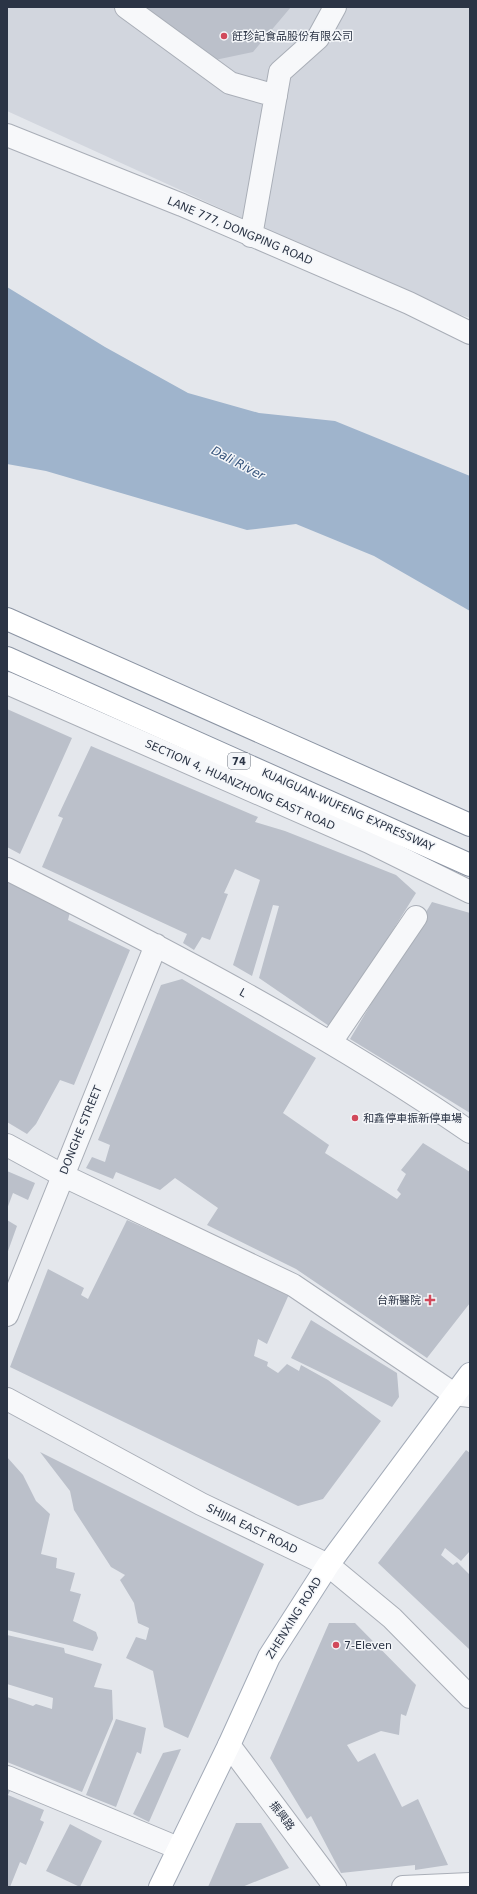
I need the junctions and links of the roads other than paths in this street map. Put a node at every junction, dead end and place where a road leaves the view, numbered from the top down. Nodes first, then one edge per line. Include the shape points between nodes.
1 (126, 7) edge
2 (335, 7) edge
3 (276, 96) junction
4 (7, 135) edge
5 (251, 236) junction
6 (470, 333) edge
7 (7, 619) edge
8 (7, 658) edge
9 (7, 683) edge
10 (470, 826) edge
11 (470, 865) edge
12 (7, 869) edge
13 (470, 892) edge
14 (416, 917) dead end
15 (156, 945) junction
16 (331, 1042) junction
17 (468, 1127) edge
18 (7, 1145) edge
19 (62, 1175) junction
20 (7, 1315) edge
21 (470, 1374) edge
22 (462, 1395) edge
23 (7, 1399) edge
24 (328, 1565) junction
25 (470, 1697) edge
26 (229, 1744) junction
27 (7, 1777) edge
28 (178, 1848) junction
29 (470, 1884) edge
30 (160, 1887) edge
31 (335, 1887) edge
32 (403, 1887) edge

1 - 3 street via 230,83
2 - 3 street via 318,38 280,72
3 - 5 street
4 - 5 street, LANE 777, DONGPING ROAD
5 - 6 street, LANE 777, DONGPING ROAD via 409,303
7 - 10 main road
8 - 11 main road, KUAIGUAN-WUFENG EXPRESSWAY / 74
9 - 13 street, SECTION 4, HUANZHONG EAST ROAD via 370,842
12 - 15 street, L
14 - 16 street
15 - 16 street, L
15 - 19 street, DONGHE STREET
16 - 17 street, L
18 - 19 street
19 - 20 street, DONGHE STREET
19 - 22 street via 293,1285
21 - 22 main road, ZHENXING ROAD
22 - 24 main road, ZHENXING ROAD
23 - 24 street, SHIJIA EAST ROAD via 201,1504
24 - 25 street, SHIJIA EAST ROAD via 392,1618
24 - 26 main road, ZHENXING ROAD via 269,1657
26 - 28 main road, ZHENXING ROAD
26 - 31 street, 振興路
27 - 28 street
28 - 30 main road, ZHENXING ROAD
29 - 32 street

